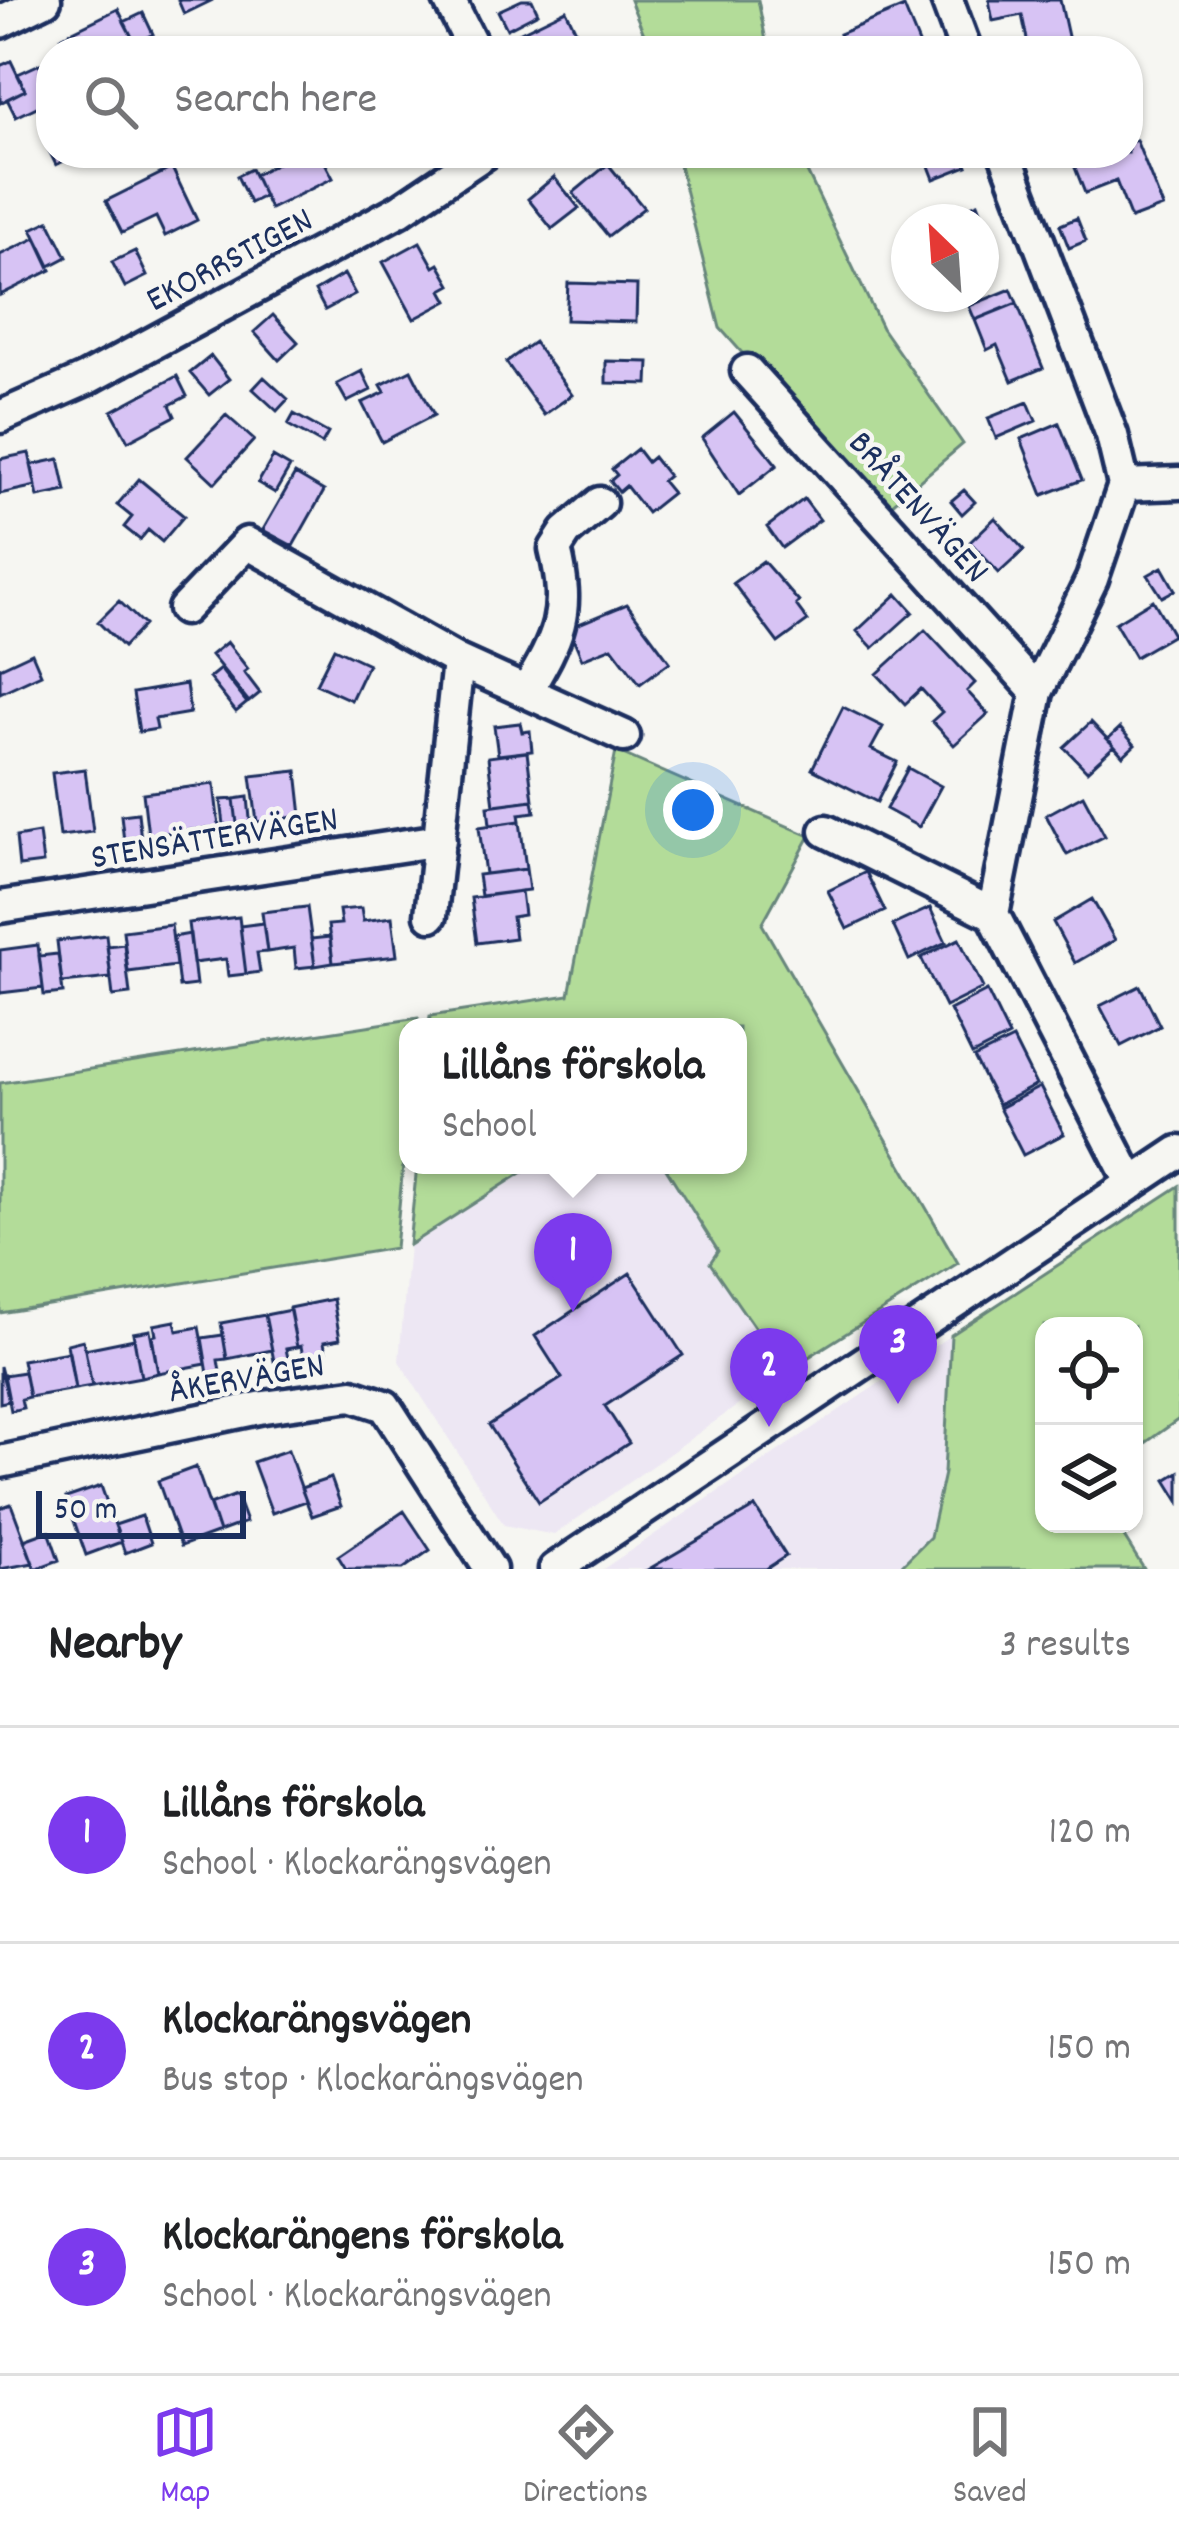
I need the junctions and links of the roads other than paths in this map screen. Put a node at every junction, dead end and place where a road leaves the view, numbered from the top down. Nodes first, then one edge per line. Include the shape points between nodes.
1 (45, 0) edge
2 (449, 0) edge
3 (947, 0) edge
4 (0, 22) edge
5 (467, 36) edge
6 (960, 36) edge
7 (463, 168) edge
8 (1011, 168) edge
9 (747, 371) dead end
10 (0, 417) edge
11 (1179, 483) edge
12 (1124, 485) junction
13 (601, 502) dead end
14 (184, 609) dead end
15 (458, 661) junction
16 (526, 692) junction
17 (1036, 692) junction
18 (624, 736) dead end
19 (826, 831) dead end
20 (440, 840) junction
21 (0, 907) edge
22 (994, 914) junction
23 (431, 915) dead end
24 (1179, 1152) edge
25 (1132, 1184) junction
26 (0, 1462) edge
27 (490, 1569) edge
28 (554, 1569) edge

1 - 4 street
2 - 5 street
3 - 6 street
7 - 10 street, EKORRSTIGEN via 400,210
8 - 12 street
9 - 17 street, BRÅTENVÄGEN
11 - 12 street
12 - 17 street via 1092,579
13 - 16 street via 555,549 562,620
14 - 15 street via 247,543
15 - 16 street
15 - 20 street
16 - 18 street
17 - 22 street
19 - 22 street
20 - 21 street, STENSÄTTERVÄGEN
20 - 23 street
22 - 25 street
24 - 25 street
25 - 28 street
26 - 27 street, ÅKERVÄGEN via 352,1395 385,1406

